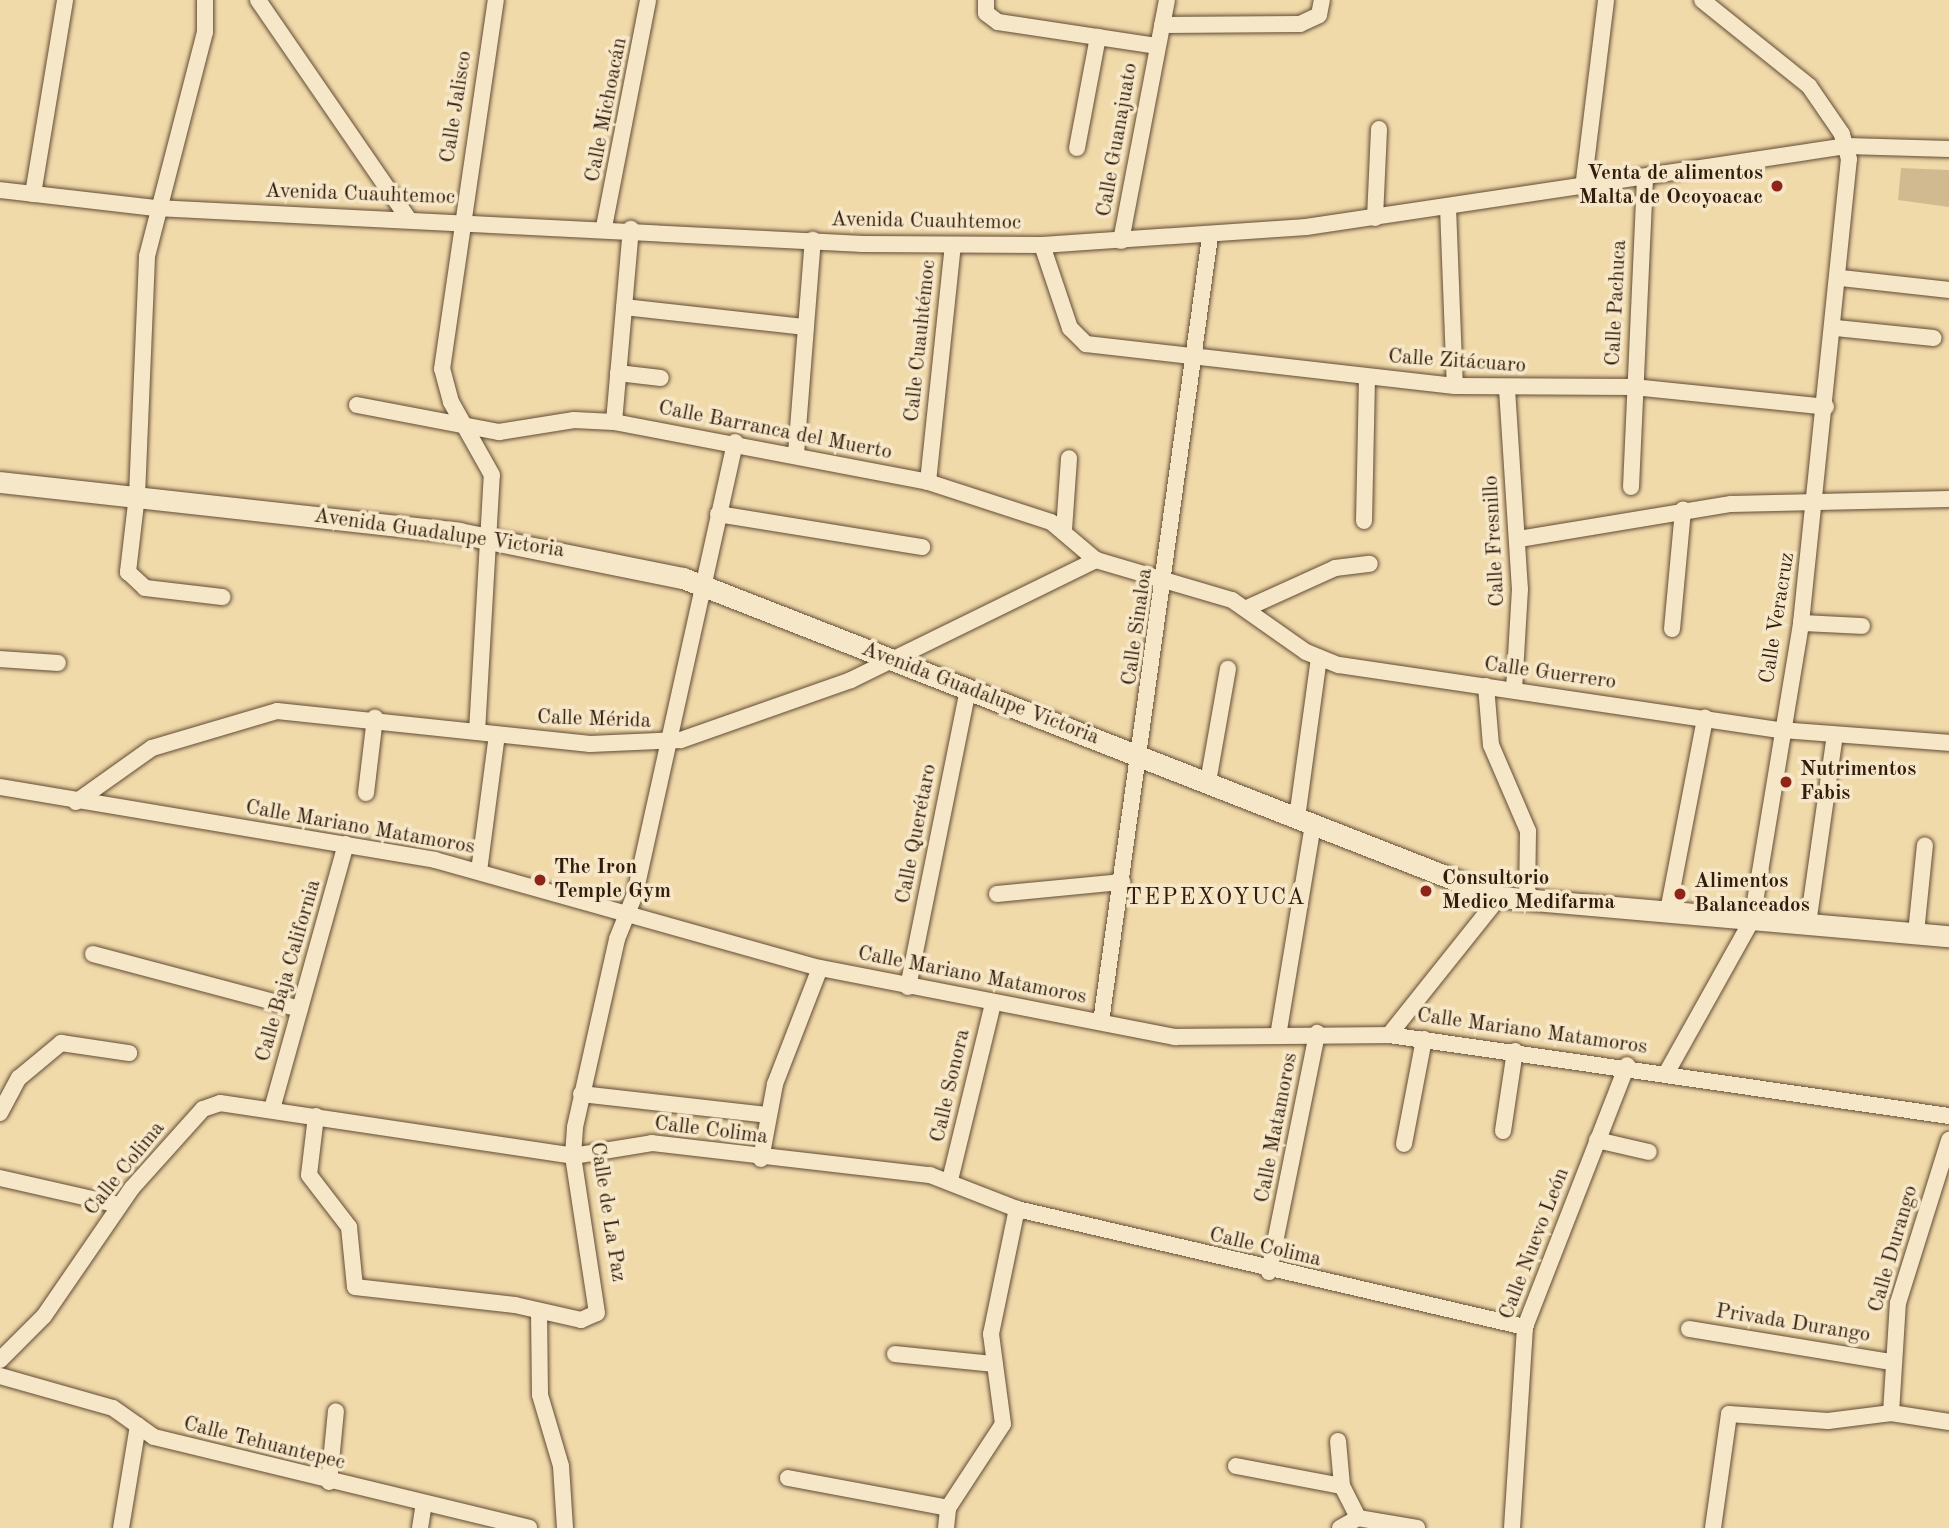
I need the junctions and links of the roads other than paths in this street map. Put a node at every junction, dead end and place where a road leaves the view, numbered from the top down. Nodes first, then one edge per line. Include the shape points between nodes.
1 (65, 0) edge
2 (205, 0) edge
3 (258, 0) edge
4 (496, 0) edge
5 (648, 0) edge
6 (986, 0) edge
7 (1167, 0) edge
8 (1322, 0) edge
9 (1606, 0) edge
10 (1702, 0) edge
11 (1162, 25) junction
12 (1098, 37) junction
13 (1156, 46) junction
14 (1379, 129) dead end
15 (1847, 146) junction
16 (1077, 148) dead end
17 (1949, 149) edge
18 (1645, 178) junction
19 (1583, 188) junction
20 (0, 190) edge
21 (33, 194) junction
22 (1448, 207) junction
23 (156, 208) junction
24 (408, 218) junction
25 (1375, 218) junction
26 (460, 220) junction
27 (604, 228) junction
28 (631, 229) junction
29 (1210, 236) junction
30 (813, 240) junction
31 (1121, 241) junction
32 (1042, 245) junction
33 (953, 246) junction
34 (1841, 278) junction
35 (1949, 290) edge
36 (624, 307) junction
37 (806, 327) junction
38 (1836, 328) junction
39 (1933, 338) dead end
40 (1195, 355) junction
41 (618, 373) junction
42 (1367, 377) junction
43 (661, 378) dead end
44 (1455, 386) junction
45 (1634, 387) junction
46 (1507, 389) junction
47 (357, 405) dead end
48 (1826, 407) junction
49 (614, 422) junction
50 (468, 430) junction
51 (735, 442) junction
52 (796, 454) junction
53 (1069, 458) dead end
54 (0, 482) edge
55 (928, 482) junction
56 (1631, 487) dead end
57 (137, 495) junction
58 (1949, 499) edge
59 (1815, 500) junction
60 (1682, 510) junction
61 (718, 514) junction
62 (1364, 521) dead end
63 (1064, 530) junction
64 (491, 537) junction
65 (1519, 540) junction
66 (922, 547) dead end
67 (1096, 560) junction
68 (1370, 564) dead end
69 (1166, 580) junction
70 (702, 584) junction
71 (222, 597) dead end
72 (1247, 608) junction
73 (1801, 623) junction
74 (1861, 626) dead end
75 (1672, 629) dead end
76 (1319, 658) junction
77 (0, 659) edge
78 (895, 661) junction
79 (58, 663) dead end
80 (1228, 669) dead end
81 (1486, 686) junction
82 (968, 689) junction
83 (1514, 690) junction
84 (375, 718) junction
85 (1705, 718) junction
86 (1782, 730) junction
87 (477, 732) junction
88 (497, 735) junction
89 (1835, 735) junction
90 (664, 743) junction
91 (1949, 743) edge
92 (1141, 756) junction
93 (1208, 782) junction
94 (0, 787) edge
95 (366, 793) dead end
96 (76, 802) junction
97 (1305, 822) junction
98 (346, 844) junction
99 (1925, 845) dead end
100 (479, 871) junction
101 (1122, 882) junction
102 (997, 894) dead end
103 (1499, 897) junction
104 (1527, 900) junction
105 (1668, 911) junction
106 (627, 914) junction
107 (1752, 920) junction
108 (1808, 924) junction
109 (1916, 933) junction
110 (1949, 936) edge
111 (93, 954) dead end
112 (820, 968) junction
113 (908, 986) junction
114 (993, 1003) junction
115 (300, 1009) junction
116 (1101, 1022) junction
117 (1317, 1033) junction
118 (1389, 1034) junction
119 (1278, 1036) junction
120 (1424, 1039) junction
121 (1515, 1051) junction
122 (129, 1053) dead end
123 (1627, 1065) junction
124 (1667, 1072) junction
125 (581, 1094) junction
126 (272, 1109) junction
127 (0, 1113) edge
128 (767, 1115) junction
129 (316, 1116) junction
130 (1949, 1116) edge
131 (1503, 1131) dead end
132 (1597, 1140) junction
133 (1949, 1140) edge
134 (1404, 1144) dead end
135 (1649, 1152) dead end
136 (573, 1156) junction
137 (761, 1159) junction
138 (0, 1178) edge
139 (950, 1180) junction
140 (119, 1205) junction
141 (1017, 1209) junction
142 (1269, 1272) junction
143 (539, 1312) junction
144 (1524, 1327) junction
145 (1689, 1329) dead end
146 (895, 1354) dead end
147 (0, 1360) edge
148 (1891, 1362) junction
149 (995, 1364) junction
150 (0, 1376) edge
151 (336, 1411) dead end
152 (1891, 1413) junction
153 (1949, 1422) edge
154 (138, 1424) junction
155 (1338, 1441) dead end
156 (1236, 1466) dead end
157 (788, 1478) dead end
158 (329, 1482) junction
159 (1342, 1486) junction
160 (424, 1504) junction
161 (948, 1508) junction
162 (1359, 1518) junction
163 (121, 1528) edge
164 (420, 1528) edge
165 (529, 1528) edge
166 (565, 1528) edge
167 (946, 1528) edge
168 (1340, 1528) edge
169 (1418, 1528) edge
170 (1512, 1528) edge
171 (1713, 1528) edge

1 - 21 street
2 - 23 street via 202,44
3 - 24 street
4 - 26 street, Calle Jalisco
5 - 27 street, Calle Michoacán
6 - 12 street, Calle Guanajuato via 986,13 998,22
7 - 11 street, Calle Guanajuato
8 - 11 street via 1319,15 1300,24
9 - 19 street
10 - 15 street via 1809,86
11 - 13 street, Calle Guanajuato
12 - 13 street, Calle Guanajuato
12 - 16 street
13 - 31 street, Calle Guanajuato
14 - 25 street
15 - 17 street, Avenida Cuauhtemoc
15 - 18 street, Avenida Cuauhtemoc
15 - 34 street, Calle Veracruz
18 - 19 street, Avenida Cuauhtemoc
18 - 45 street, Calle Pachuca
19 - 22 street, Avenida Cuauhtemoc
20 - 21 street, Avenida Cuauhtemoc
21 - 23 street, Avenida Cuauhtemoc
22 - 25 street, Avenida Cuauhtemoc
22 - 44 street
23 - 24 street, Avenida Cuauhtemoc
23 - 57 street via 144,292
24 - 26 street, Avenida Cuauhtemoc
25 - 29 street, Avenida Cuauhtemoc
26 - 27 street, Avenida Cuauhtemoc
26 - 50 street, Calle Jalisco via 442,369 451,402
27 - 28 street, Avenida Cuauhtemoc
28 - 30 street, Avenida Cuauhtemoc
28 - 36 street
29 - 31 street, Avenida Cuauhtemoc
29 - 40 street, Calle Sinaloa
30 - 33 street, Avenida Cuauhtemoc
30 - 37 street
31 - 32 street, Avenida Cuauhtemoc
32 - 33 street, Avenida Cuauhtemoc
32 - 40 street, Calle Zitácuaro via 1070,328 1086,344
33 - 55 street, Calle Cuauhtémoc
34 - 35 street
34 - 38 street, Calle Veracruz
36 - 37 street
36 - 41 street
37 - 52 street
38 - 39 street
38 - 48 street, Calle Veracruz
40 - 42 street, Calle Zitácuaro
40 - 69 street, Calle Sinaloa
41 - 43 street
41 - 49 street
42 - 44 street, Calle Zitácuaro
42 - 62 street
44 - 46 street, Calle Zitácuaro
45 - 46 street, Calle Zitácuaro
45 - 48 street, Calle Zitácuaro
45 - 56 street, Calle Pachuca
46 - 65 street, Calle Fresnillo
47 - 50 street, Calle Barranca del Muerto
48 - 59 street, Calle Veracruz
49 - 50 street, Calle Barranca del Muerto
49 - 51 street, Calle Barranca del Muerto
50 - 64 street, Calle Jalisco via 492,475
51 - 52 street, Calle Barranca del Muerto
51 - 61 street, Calle de La Paz
52 - 55 street, Calle Barranca del Muerto
53 - 63 street
54 - 57 main road, Avenida Guadalupe Victoria
55 - 63 street, Calle Barranca del Muerto via 1011,505
57 - 64 main road, Avenida Guadalupe Victoria
57 - 71 street via 131,579 154,590
58 - 59 street
59 - 60 street
59 - 73 street, Calle Veracruz
60 - 65 street
60 - 75 street
61 - 66 street
61 - 70 street, Calle de La Paz
63 - 67 street, Calle Barranca del Muerto
64 - 70 main road, Avenida Guadalupe Victoria
64 - 87 street, Calle Jalisco
65 - 83 street, Calle Fresnillo
67 - 69 street, Calle Barranca del Muerto
67 - 78 street, Calle Mérida
68 - 72 street via 1335,568
69 - 72 street, Calle Guerrero
69 - 92 street, Calle Sinaloa
70 - 78 main road, Avenida Guadalupe Victoria
70 - 90 street, Calle de La Paz
72 - 76 street, Calle Guerrero
73 - 74 street
73 - 86 street, Calle Veracruz
76 - 81 street, Calle Guerrero
76 - 97 street
77 - 79 street
78 - 82 main road, Avenida Guadalupe Victoria
78 - 90 street, Calle Mérida via 796,702
80 - 93 street
81 - 83 street, Calle Guerrero
81 - 104 street via 1491,745 1528,831
82 - 92 main road, Avenida Guadalupe Victoria
82 - 113 street, Calle Querétaro
83 - 85 street, Calle Guerrero
84 - 87 street, Calle Mérida
84 - 95 street
84 - 96 street, Calle Mérida via 296,709 257,714 152,748
85 - 86 street, Calle Guerrero
85 - 105 street
86 - 89 street, Calle Guerrero
86 - 107 street, Calle Veracruz
87 - 88 street, Calle Mérida
88 - 90 street, Calle Mérida
88 - 100 street
89 - 91 street, Calle Guerrero
89 - 108 street
90 - 106 street, Calle de La Paz
92 - 93 main road, Avenida Guadalupe Victoria
92 - 101 street, Calle Sinaloa
93 - 97 main road, Avenida Guadalupe Victoria
94 - 96 street, Calle Mariano Matamoros
96 - 98 street, Calle Mariano Matamoros
97 - 103 main road, Avenida Guadalupe Victoria
97 - 119 street
98 - 100 street, Calle Mariano Matamoros
98 - 115 street, Calle Baja California
99 - 109 street
100 - 106 street, Calle Mariano Matamoros
101 - 102 street
101 - 116 street, Calle Sinaloa
103 - 104 main road, Avenida Guadalupe Victoria
103 - 118 street
104 - 105 main road, Avenida Guadalupe Victoria
105 - 107 main road, Avenida Guadalupe Victoria
106 - 112 street, Calle Mariano Matamoros
106 - 125 street, Calle de La Paz
107 - 108 main road, Avenida Guadalupe Victoria
107 - 124 street, Calle Veracruz
108 - 109 main road, Avenida Guadalupe Victoria
109 - 110 main road, Avenida Guadalupe Victoria
111 - 115 street
112 - 113 street, Calle Mariano Matamoros
112 - 128 street
113 - 114 street, Calle Mariano Matamoros
114 - 116 street, Calle Mariano Matamoros
114 - 139 street, Calle Sonora
115 - 126 street, Calle Baja California
116 - 119 street, Calle Mariano Matamoros via 1199,1040
117 - 118 street, Calle Mariano Matamoros
117 - 119 street, Calle Mariano Matamoros
117 - 142 street, Calle Matamoros
118 - 120 street, Calle Mariano Matamoros
120 - 121 street, Calle Mariano Matamoros
120 - 134 street
121 - 123 street, Calle Mariano Matamoros
121 - 131 street
122 - 127 street via 61,1043 19,1078
123 - 124 street, Calle Mariano Matamoros
123 - 132 street, Calle Nuevo León
124 - 130 street, Calle Mariano Matamoros
125 - 128 street
125 - 136 street, Calle de La Paz
126 - 129 street, Calle Colima
126 - 140 street, Calle Colima via 220,1103 203,1109
128 - 137 street
129 - 136 street, Calle Colima
129 - 143 street, Calle de La Paz via 309,1175 349,1227 349,1279 362,1291
132 - 135 street
132 - 144 street, Calle Nuevo León
133 - 148 street, Calle Durango via 1898,1303
136 - 137 street, Calle Colima via 652,1143
136 - 143 street, Calle de La Paz via 600,1306 591,1319 581,1320
137 - 139 street, Calle Colima
138 - 140 street
139 - 141 street, Calle Colima
140 - 147 street, Calle Colima via 44,1316
141 - 142 street, Calle Colima
141 - 149 street via 993,1318
142 - 144 street, Calle Colima
143 - 166 street via 540,1395 561,1466
144 - 170 street, Calle Nuevo León
145 - 148 street, Privada Durango
146 - 149 street
148 - 152 street, Calle Durango
149 - 161 street via 1003,1424
150 - 154 street, Calle Tehuantepec via 113,1408
151 - 158 street
152 - 153 street
152 - 171 street via 1828,1421 1729,1414
154 - 158 street, Calle Tehuantepec via 153,1437
154 - 163 street
155 - 159 street
156 - 159 street
157 - 161 street
158 - 160 street, Calle Tehuantepec
159 - 162 street
160 - 164 street
160 - 165 street, Calle Tehuantepec
161 - 167 street
162 - 168 street
162 - 169 street

